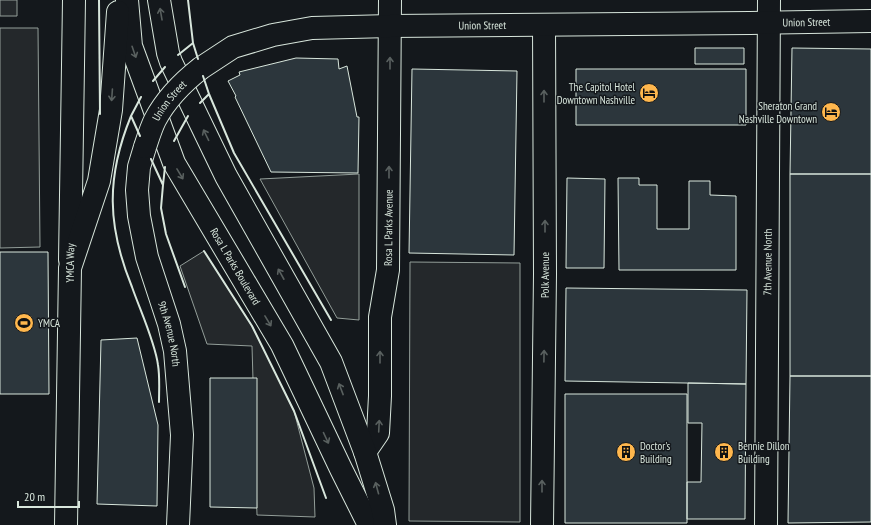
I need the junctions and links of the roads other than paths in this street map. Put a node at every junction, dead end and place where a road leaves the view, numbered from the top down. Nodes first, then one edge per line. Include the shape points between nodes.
1 (74, 0) edge
2 (119, 0) edge
3 (127, 0) edge
4 (159, 0) edge
5 (390, 0) edge
6 (769, 0) edge
7 (871, 21) edge
8 (770, 23) junction
9 (544, 24) junction
10 (390, 26) junction
11 (145, 147) joint
12 (70, 268) junction
13 (366, 452) junction
14 (66, 525) edge
15 (178, 525) edge
16 (369, 525) edge
17 (385, 525) edge
18 (542, 525) edge
19 (766, 525) edge

1 - 12 main road, YMCA Way
2 -> 12 main road via 111,110 99,181
3 -> 16 main road, Rosa L Parks Boulevard via 132,46 174,163 282,344
13 -> 4 main road via 330,362 226,176 171,62
5 - 10 main road, Rosa L Parks Avenue
6 - 8 main road, 7th Avenue North
7 - 8 main road, Union Street
8 - 9 main road, Union Street
8 - 19 main road, 7th Avenue North
9 - 10 main road, Union Street
18 -> 9 main road, Polk Avenue via 545,282
10 - 11 main road, Union Street, bridge via 312,28 273,35 233,47 184,81 155,120
13 -> 10 main road, Rosa L Parks Avenue via 378,433 380,317 388,270
11 - 15 main road, 9th Avenue North via 139,167 139,216 147,257 175,350 182,435
12 - 14 main road, YMCA Way
17 -> 13 main road

